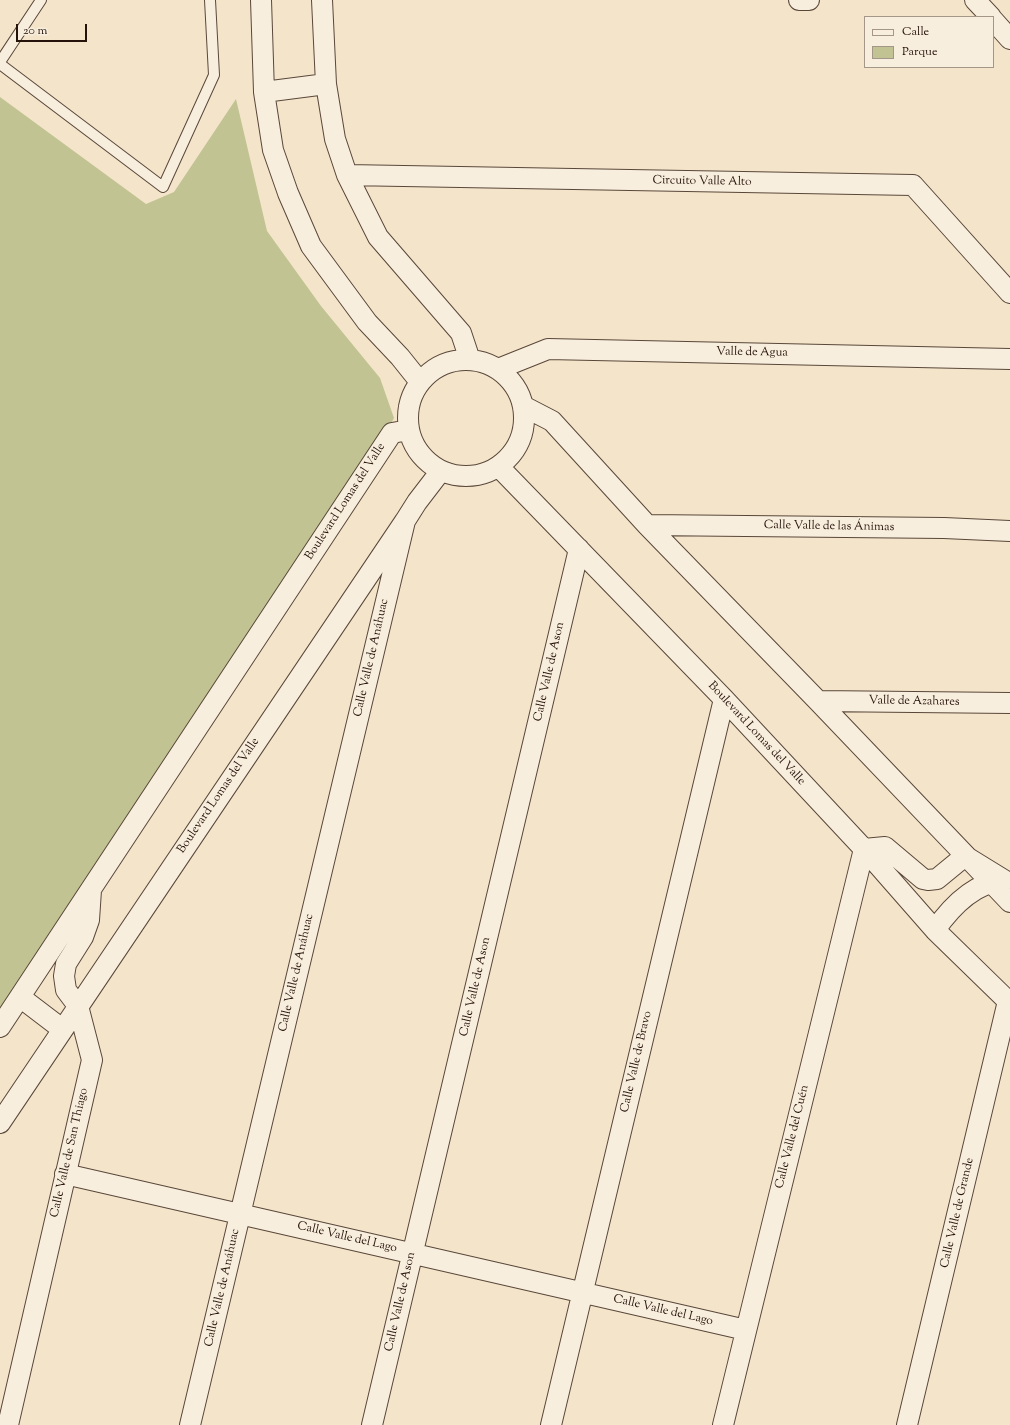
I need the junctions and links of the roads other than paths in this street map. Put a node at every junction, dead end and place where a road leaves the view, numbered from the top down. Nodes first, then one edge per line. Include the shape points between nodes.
1 (41, 0) edge
2 (210, 0) edge
3 (261, 0) edge
4 (322, 0) edge
5 (799, 0) edge
6 (810, 0) edge
7 (975, 0) edge
8 (989, 16) edge
9 (994, 21) edge
10 (1010, 39) edge
11 (0, 63) edge
12 (326, 84) junction
13 (264, 92) junction
14 (347, 176) junction
15 (1010, 293) edge
16 (1010, 359) edge
17 (470, 360) junction
18 (498, 369) junction
19 (420, 382) junction
20 (523, 406) junction
21 (409, 430) junction
22 (499, 467) junction
23 (440, 472) junction
24 (405, 521) junction
25 (647, 525) junction
26 (1010, 531) edge
27 (579, 549) junction
28 (724, 699) junction
29 (818, 701) junction
30 (1010, 703) edge
31 (864, 849) junction
32 (965, 856) junction
33 (1001, 881) edge
34 (91, 888) junction
35 (1010, 902) edge
36 (935, 930) junction
37 (20, 997) junction
38 (1009, 1002) edge
39 (78, 1006) junction
40 (0, 1027) edge
41 (62, 1029) junction
42 (0, 1123) edge
43 (65, 1174) junction
44 (240, 1214) junction
45 (413, 1253) junction
46 (583, 1292) junction
47 (746, 1330) junction
48 (8, 1425) edge
49 (190, 1425) edge
50 (372, 1425) edge
51 (551, 1425) edge
52 (723, 1425) edge
53 (907, 1425) edge

1 - 11 lane
2 - 11 lane via 214,75 163,187
3 - 13 street
4 - 12 street
5 - 6 street
7 - 8 street
9 - 10 street
12 - 13 street
12 - 14 street via 335,138
13 - 19 street via 273,150 311,246 367,322
14 - 15 street, Circuito Valle Alto via 913,186
14 - 17 street via 378,236 460,333
16 - 18 street, Valle de Agua via 548,349
17 - 18 street via 485,362
17 - 19 street via 442,364
18 - 20 street via 510,379 518,391
19 - 21 street via 412,395 408,412
20 - 22 street via 525,421 521,439 512,455
20 - 25 street via 552,421
21 - 23 street via 415,447 426,461
21 - 34 street, Boulevard Lomas del Valle via 392,433
22 - 23 street via 482,475 464,477
22 - 27 street, Boulevard Lomas del Valle
23 - 24 street, Boulevard Lomas del Valle via 416,502
24 - 39 street, Boulevard Lomas del Valle
24 - 44 street, Calle Valle de Anáhuac
25 - 26 street, Calle Valle de las Ánimas
25 - 29 street
27 - 28 street, Boulevard Lomas del Valle
27 - 45 street, Calle Valle de Ason
28 - 31 street, Boulevard Lomas del Valle
28 - 46 street, Calle Valle de Bravo
29 - 30 street, Valle de Azahares
29 - 32 street
31 - 32 street via 885,847 923,879 928,880 937,879
31 - 36 street, Boulevard Lomas del Valle
31 - 47 street, Calle Valle del Cuén
32 - 33 street
33 - 35 street
33 - 36 street via 961,899
34 - 37 street, Boulevard Lomas del Valle
34 - 39 street, Calle Valle de San Thiago via 89,920 83,937 66,964 64,976 66,990
36 - 38 street, Boulevard Lomas del Valle
37 - 40 street, Boulevard Lomas del Valle
37 - 41 street
38 - 53 street, Calle Valle de Grande
39 - 41 street, Boulevard Lomas del Valle
39 - 43 street, Calle Valle de San Thiago via 92,1060
41 - 42 street, Boulevard Lomas del Valle
43 - 44 street, Calle Valle del Lago
43 - 48 street, Calle Valle de San Thiago
44 - 45 street, Calle Valle del Lago
44 - 49 street, Calle Valle de Anáhuac
45 - 46 street, Calle Valle del Lago
45 - 50 street, Calle Valle de Ason
46 - 47 street, Calle Valle del Lago
46 - 51 street, Calle Valle de Bravo
47 - 52 street, Calle Valle del Cuén

